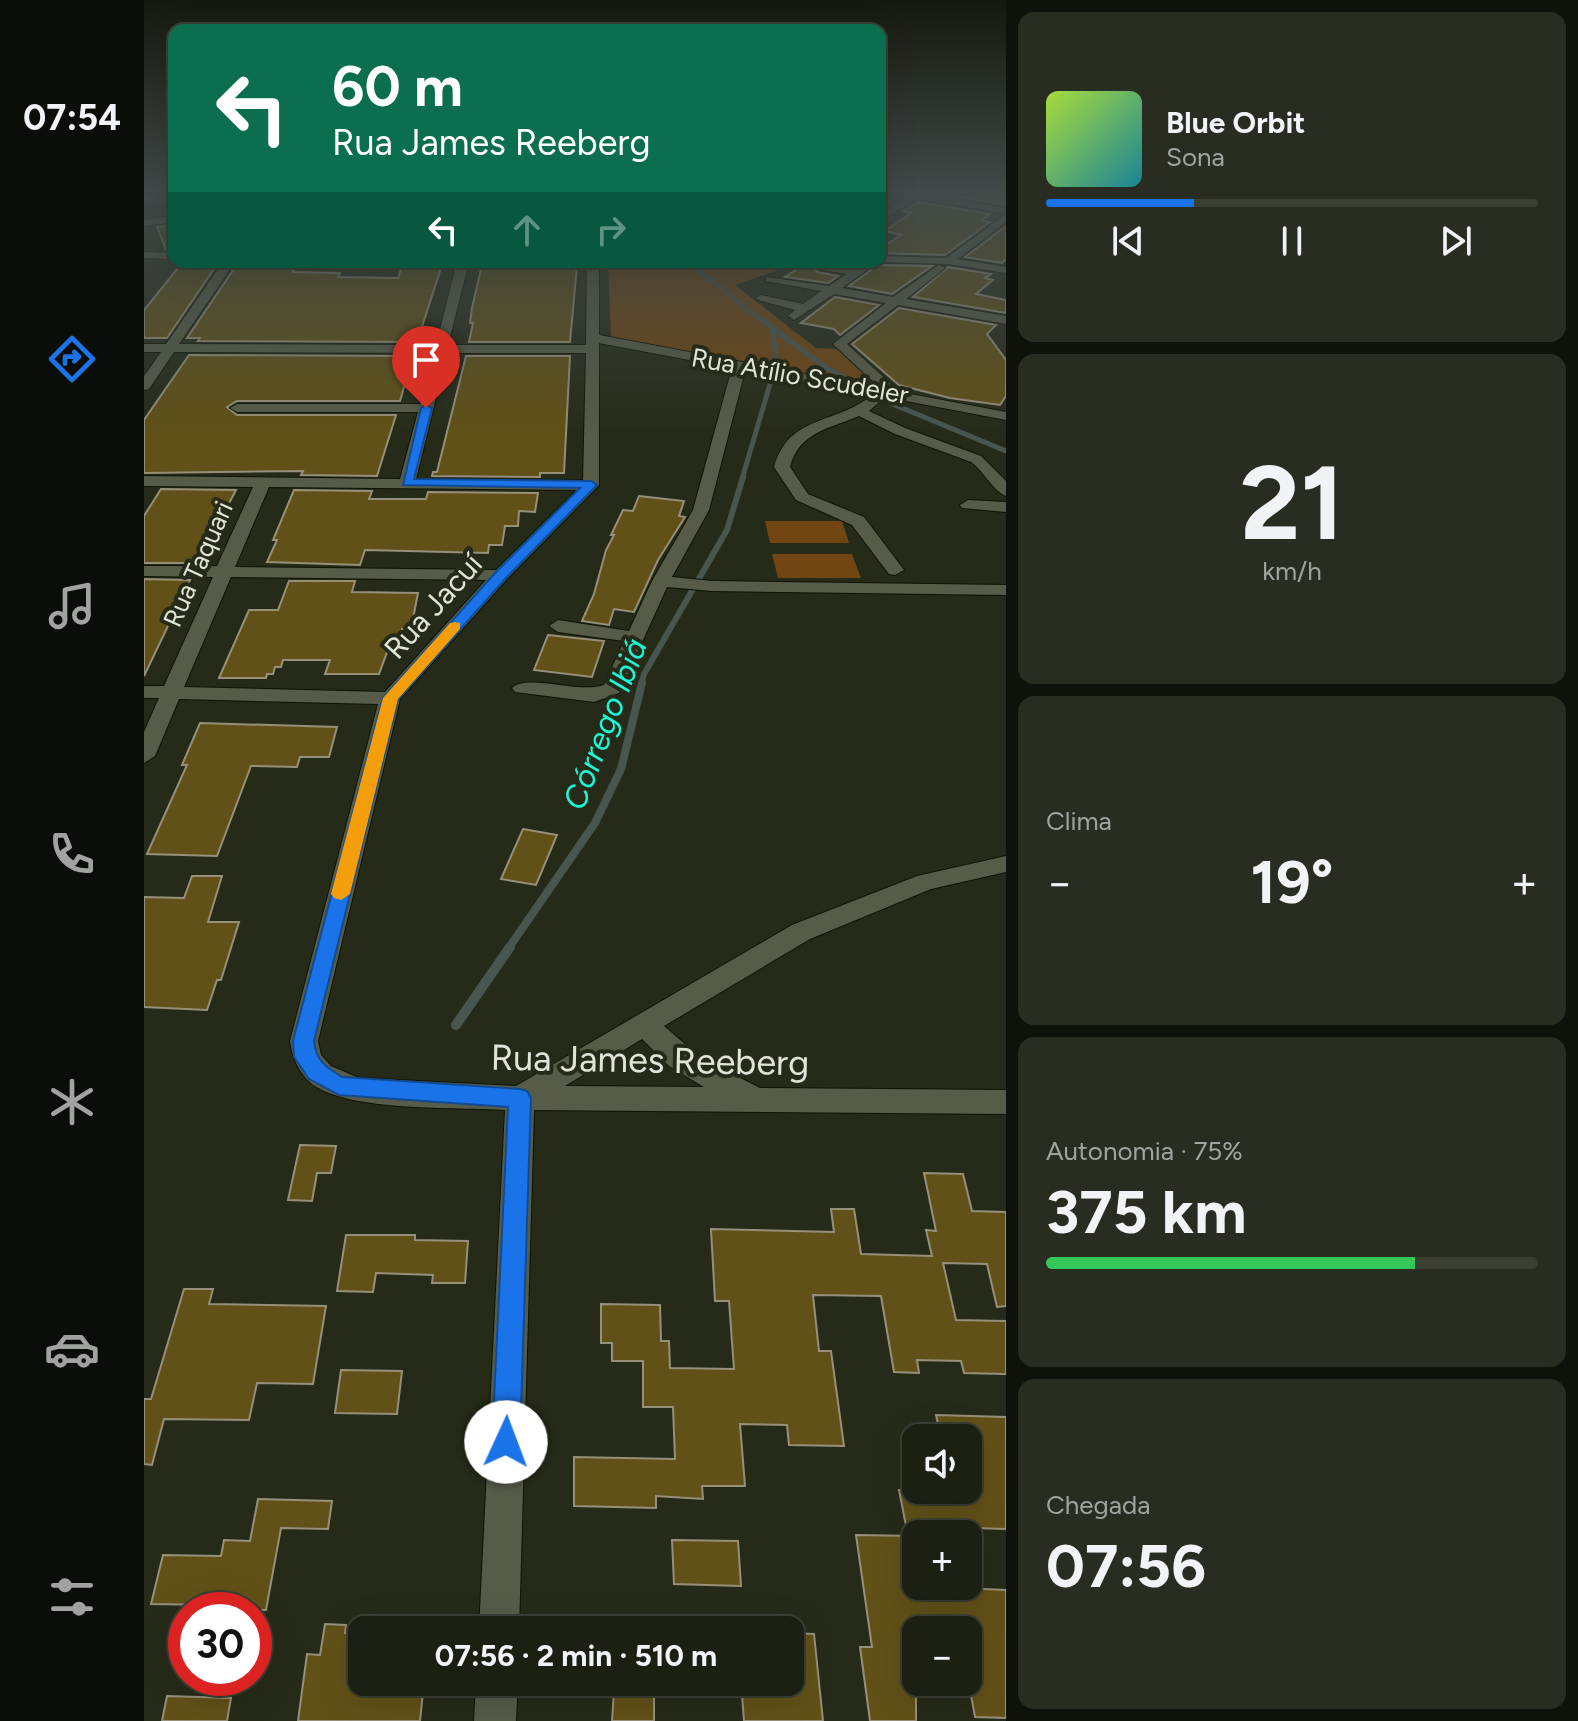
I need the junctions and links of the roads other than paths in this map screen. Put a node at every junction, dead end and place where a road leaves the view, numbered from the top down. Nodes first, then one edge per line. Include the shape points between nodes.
1 (221, 273) edge
2 (460, 273) edge
3 (593, 273) edge
4 (855, 273) edge
5 (931, 273) edge
6 (770, 279) dead end
7 (830, 290) junction
8 (761, 299) dead end
9 (894, 301) junction
10 (1006, 321) edge
11 (593, 344) junction
12 (144, 348) edge
13 (171, 348) junction
14 (442, 348) junction
15 (740, 365) junction
16 (144, 386) edge
17 (889, 392) junction
18 (237, 408) dead end
19 (426, 408) junction
20 (859, 411) junction
21 (1006, 416) edge
22 (144, 481) edge
23 (263, 482) junction
24 (407, 483) junction
25 (591, 485) junction
26 (1006, 491) edge
27 (968, 505) dead end
28 (1006, 507) edge
29 (895, 570) dead end
30 (144, 571) edge
31 (223, 571) junction
32 (501, 575) junction
33 (661, 581) junction
34 (1006, 590) edge
35 (558, 626) dead end
36 (634, 637) junction
37 (522, 688) dead end
38 (144, 692) edge
39 (171, 692) junction
40 (390, 698) junction
41 (144, 756) edge
42 (1006, 864) edge
43 (645, 1023) junction
44 (305, 1057) joint
45 (520, 1098) junction
46 (763, 1100) junction
47 (1006, 1102) edge
48 (500, 1616) edge
49 (496, 1696) edge
50 (495, 1721) edge

1 - 13 street
2 - 14 street
3 - 11 street
4 - 7 street
5 - 9 street
6 - 7 street
7 - 8 street via 799,312
7 - 9 street
9 - 10 street
9 - 17 street via 839,344
11 - 14 street, Rua Atílio Scudeler
11 - 15 street, Rua Atílio Scudeler
11 - 25 street
12 - 13 street, Rua Atílio Scudeler
13 - 14 street, Rua Atílio Scudeler
13 - 16 street
14 - 19 street
15 - 17 street, Rua Atílio Scudeler
15 - 33 street via 701,510
17 - 20 street
17 - 21 street, Rua Atílio Scudeler
18 - 19 street
19 - 24 street
20 - 26 street via 976,459
20 - 29 street via 803,432 782,467 802,497 858,521
22 - 23 street
23 - 24 street
23 - 31 street, Rua Taquari
24 - 25 street
25 - 32 street, Rua Jacuí
27 - 28 street
30 - 31 street
31 - 32 street
31 - 39 street, Rua Taquari
32 - 40 street, Rua Jacuí
33 - 34 street
33 - 36 street
35 - 36 street
36 - 37 street via 612,689 594,696
38 - 39 street
39 - 40 street
39 - 41 street, Rua Taquari
40 - 44 street, Rua Jacuí via 304,1041
42 - 43 street via 926,882 801,932
43 - 45 street
43 - 46 street via 666,1050 689,1066
44 - 45 street, Rua James Reeberg via 316,1072 339,1086
45 - 46 street, Rua James Reeberg
45 - 48 street
46 - 47 street, Rua James Reeberg
49 - 50 street

